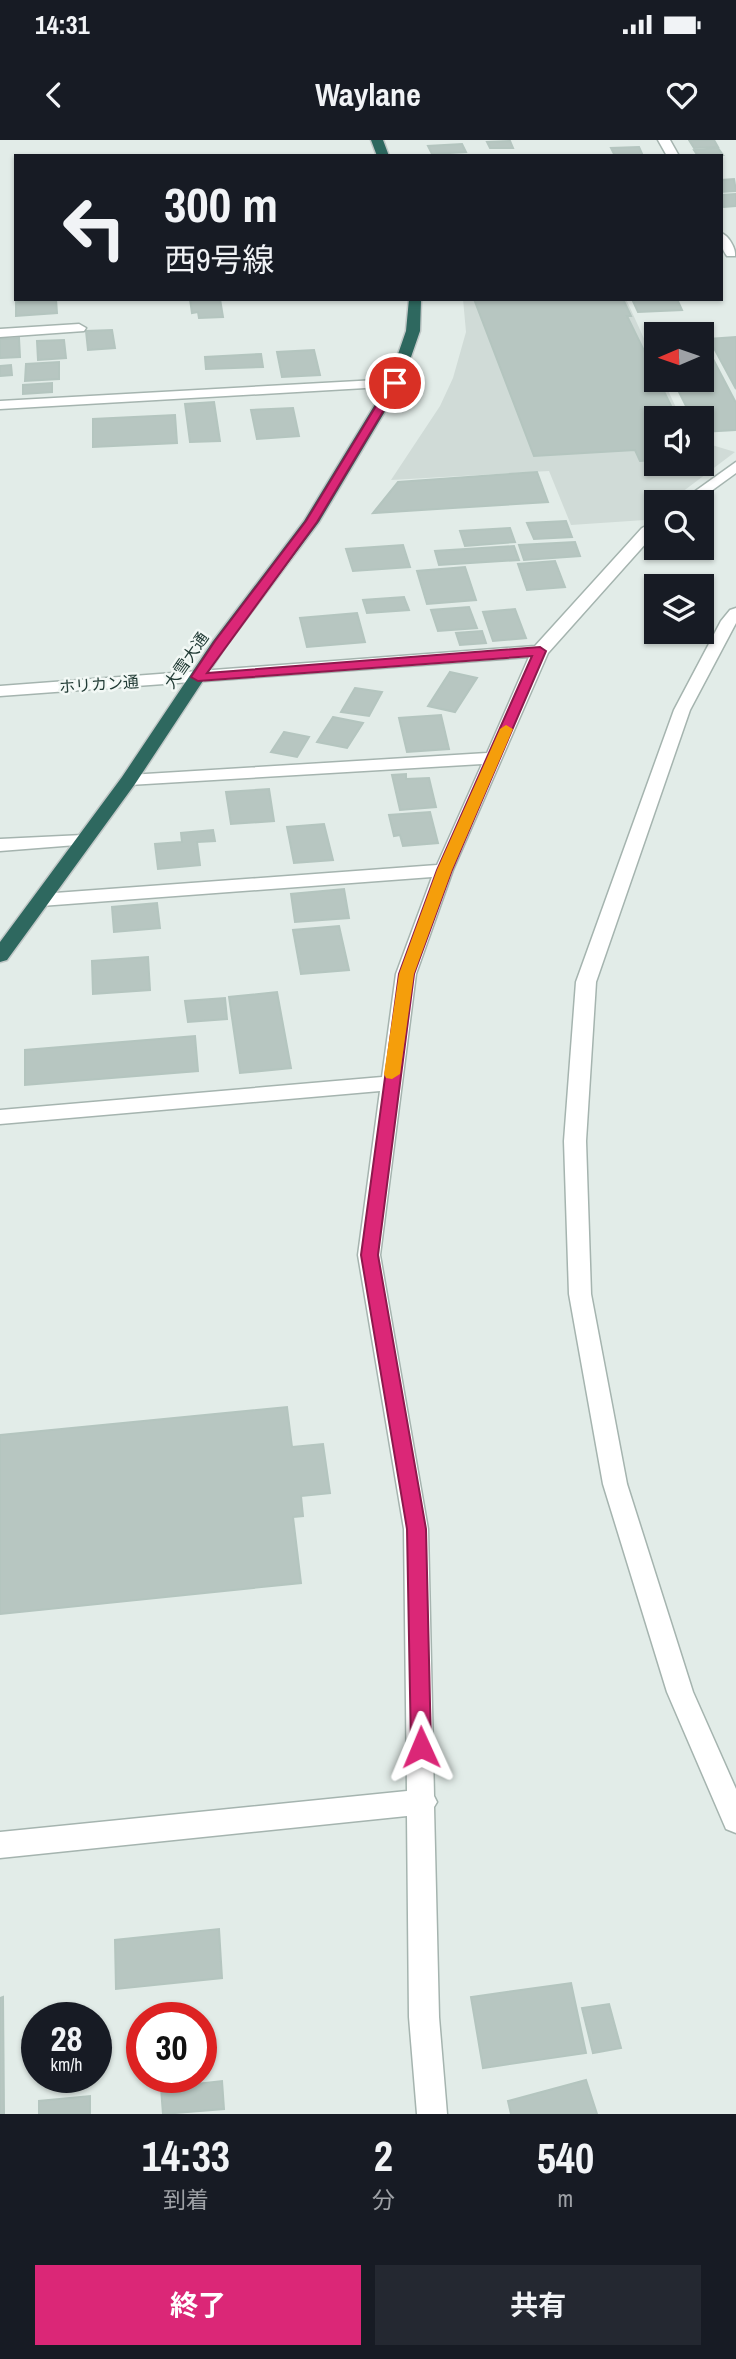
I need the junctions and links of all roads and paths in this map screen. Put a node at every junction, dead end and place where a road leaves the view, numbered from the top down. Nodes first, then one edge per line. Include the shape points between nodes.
1 (415, 301) edge
2 (79, 328) dead end
3 (0, 333) edge
4 (395, 383) junction
5 (0, 405) edge
6 (736, 467) edge
7 (704, 490) edge
8 (644, 538) edge
9 (736, 614) edge
10 (540, 651) junction
11 (198, 677) junction
12 (0, 691) edge
13 (494, 758) junction
14 (129, 780) junction
15 (83, 840) junction
16 (0, 845) edge
17 (444, 870) junction
18 (41, 900) junction
19 (0, 956) edge
20 (391, 1083) junction
21 (0, 1117) edge
22 (422, 1802) junction
23 (736, 1820) edge
24 (0, 1845) edge
25 (432, 2114) edge

1 - 4 highway, 大雪大通 via 413,331
2 - 3 street
4 - 5 street
4 - 11 highway, 大雪大通 via 311,522
6 - 7 street
8 - 10 street
9 - 23 street via 682,710 586,982 575,1141 580,1294 615,1483 680,1692
10 - 11 street, ホリカン通
10 - 13 street
11 - 12 street, ホリカン通
11 - 14 highway, 大雪大通
13 - 14 street
13 - 17 street
14 - 15 highway, 大雪大通
15 - 16 street
15 - 18 highway, 大雪大通
17 - 18 street
17 - 20 street via 406,974
18 - 19 highway, 大雪大通
20 - 21 street
20 - 22 street via 369,1255 416,1529
22 - 24 street
22 - 25 street via 424,2017

